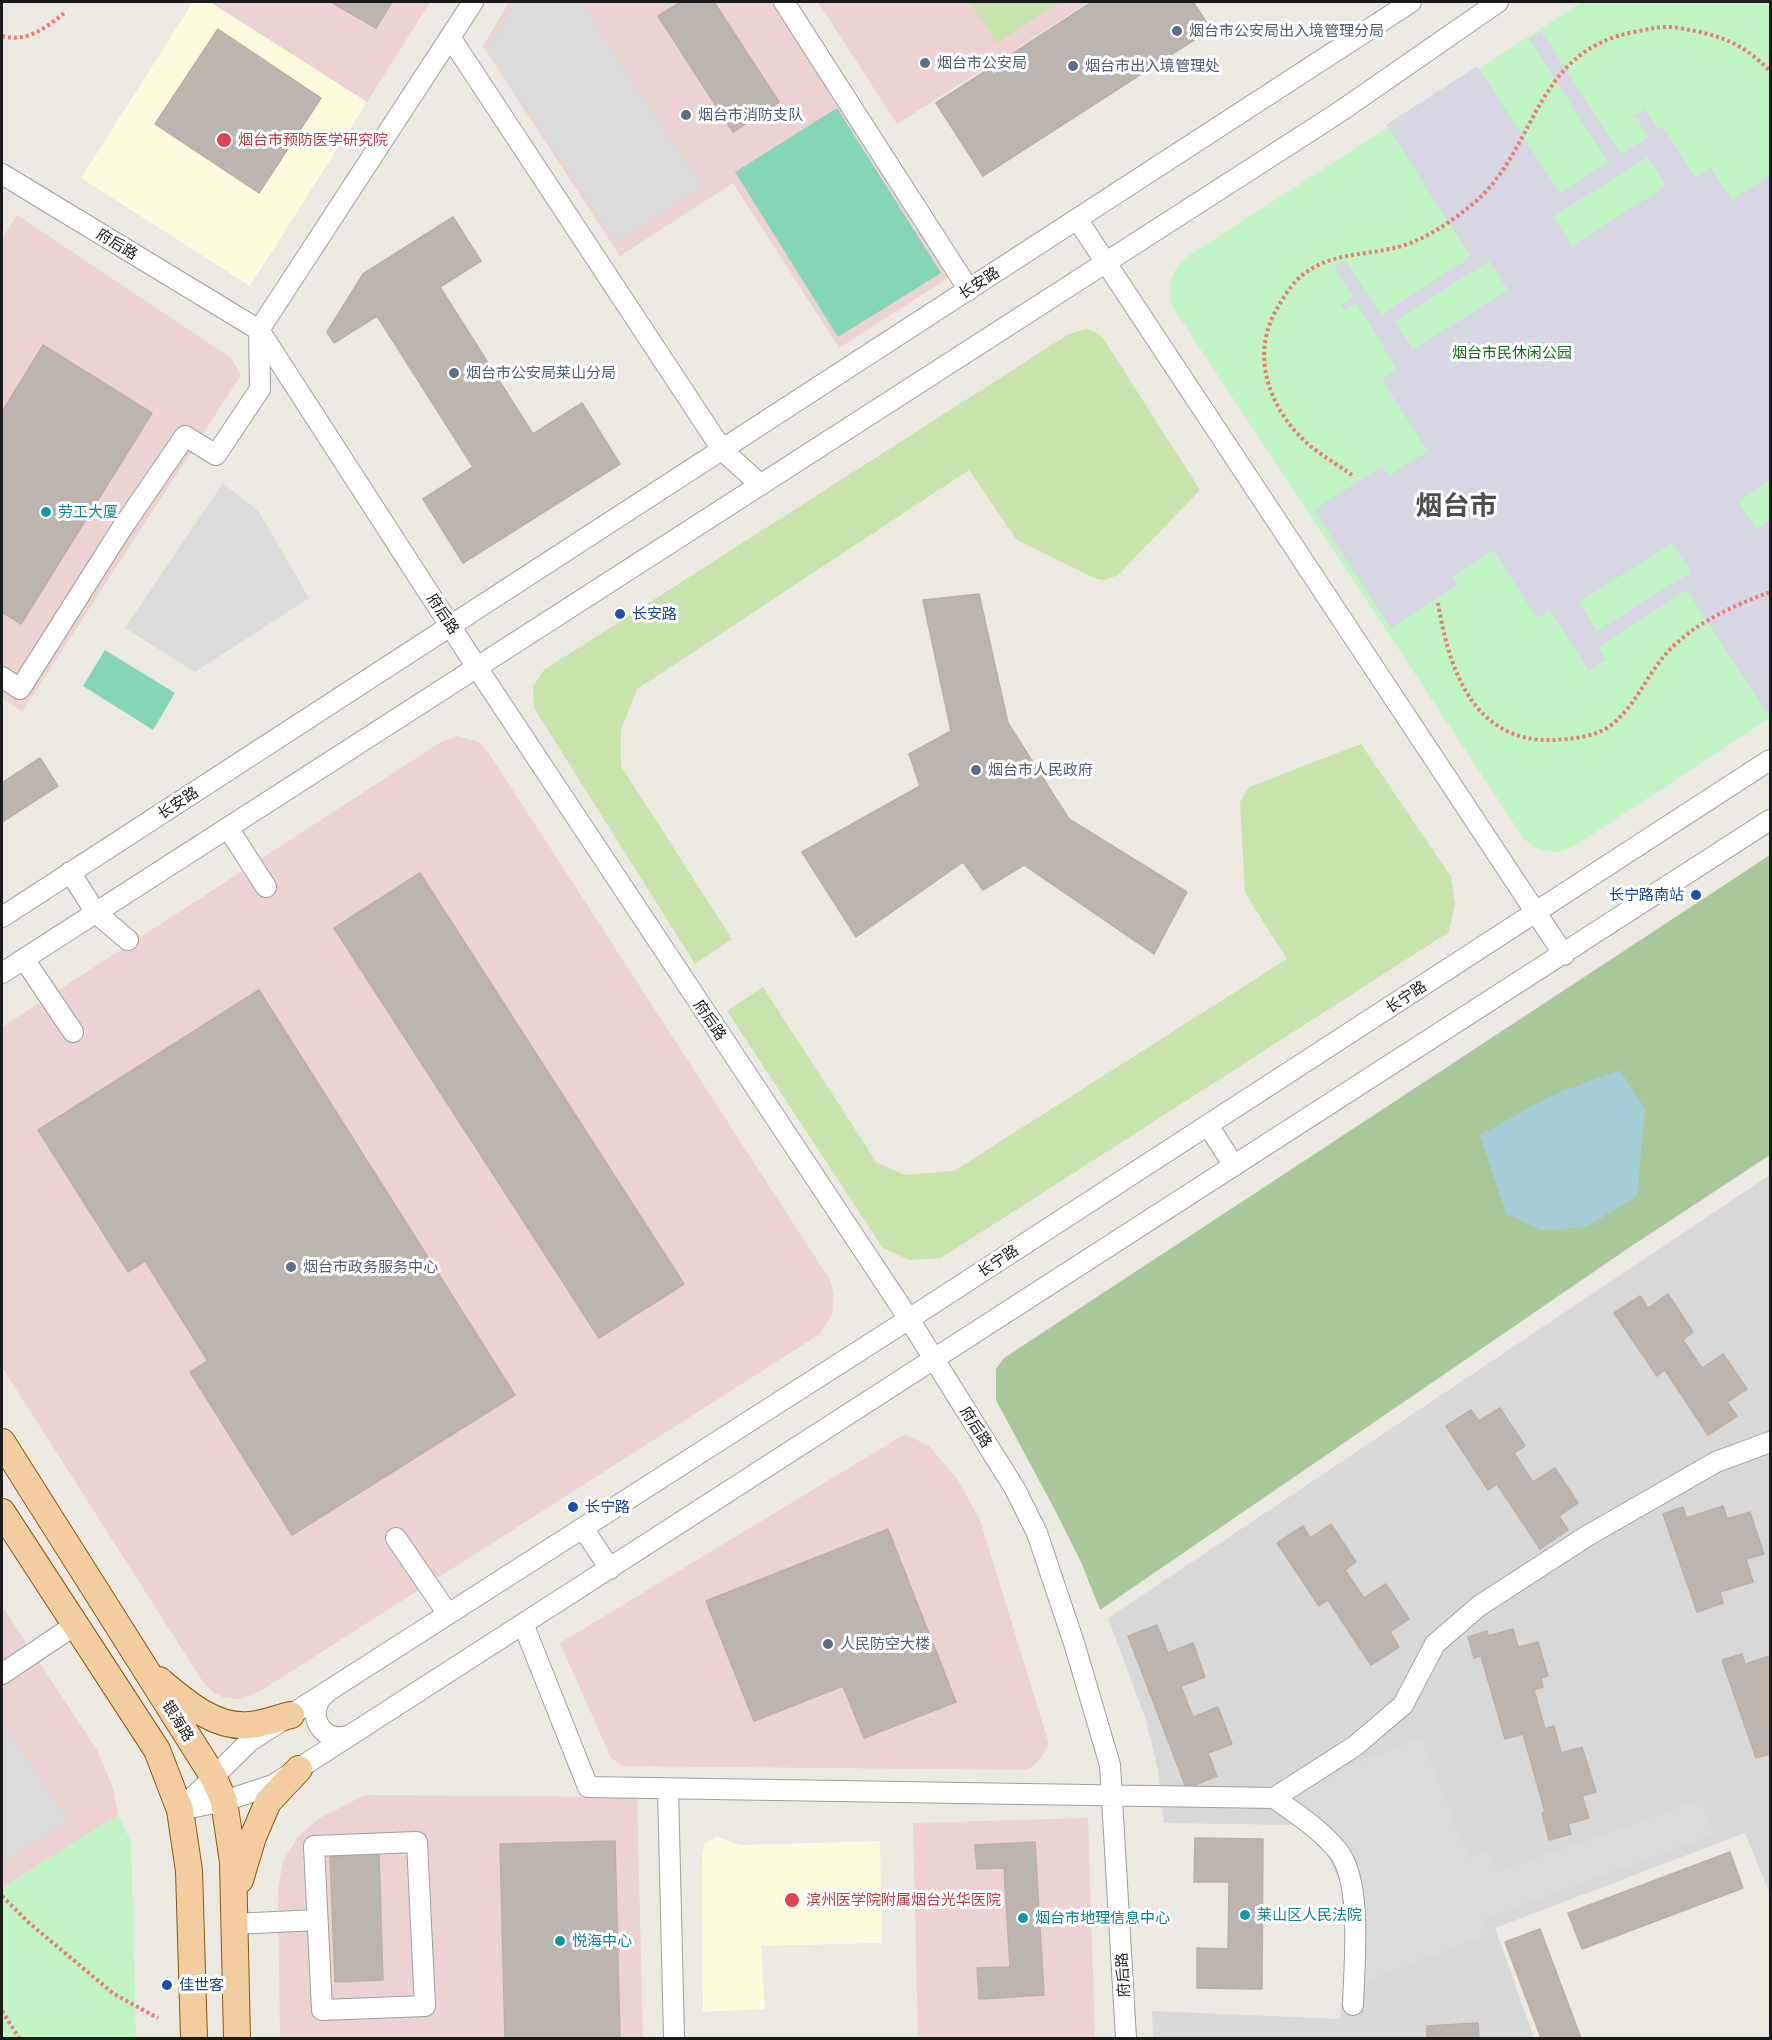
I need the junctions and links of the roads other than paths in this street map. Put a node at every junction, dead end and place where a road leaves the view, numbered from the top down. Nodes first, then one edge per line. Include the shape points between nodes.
1 (473, 2) edge
2 (784, 2) edge
3 (1411, 2) edge
4 (1494, 2) edge
5 (450, 37) junction
6 (2, 174) edge
7 (1077, 219) junction
8 (1104, 262) junction
9 (969, 290) junction
10 (259, 330) junction
11 (723, 451) junction
12 (761, 484) junction
13 (452, 626) junction
14 (478, 669) junction
15 (2, 677) edge
16 (1770, 760) edge
17 (1770, 820) edge
18 (228, 828) junction
19 (70, 872) junction
20 (266, 887) dead end
21 (96, 913) junction
22 (1535, 913) junction
23 (2, 916) edge
24 (128, 940) dead end
25 (1564, 955) junction
26 (24, 959) junction
27 (2, 974) edge
28 (73, 1032) dead end
29 (1208, 1125) junction
30 (1234, 1166) junction
31 (909, 1319) junction
32 (933, 1359) junction
33 (2, 1442) edge
34 (1770, 1442) edge
35 (2, 1512) edge
36 (583, 1528) junction
37 (396, 1538) dead end
38 (610, 1569) junction
39 (448, 1614) junction
40 (75, 1625) junction
41 (524, 1626) junction
42 (143, 1666) junction
43 (2, 1674) edge
44 (330, 1690) junction
45 (291, 1714) junction
46 (359, 1730) junction
47 (299, 1769) junction
48 (213, 1776) junction
49 (668, 1789) junction
50 (1113, 1795) junction
51 (1274, 1798) junction
52 (224, 1801) junction
53 (180, 1810) junction
54 (234, 1919) junction
55 (317, 1920) junction
56 (192, 1980) junction
57 (1353, 2005) dead end
58 (183, 2038) edge
59 (194, 2038) edge
60 (237, 2038) edge
61 (674, 2038) edge
62 (1126, 2038) edge

1 - 5 street
2 - 9 street
3 - 7 street, 长安路
4 - 8 street via 1338,113
5 - 10 street
5 - 11 street
6 - 10 street, 府后路
7 - 8 street
7 - 9 street, 长安路
8 - 12 street
8 - 22 street
9 - 11 street, 长安路
10 - 13 street, 府后路
10 - 15 street via 260,389 216,455 185,436 20,689
11 - 12 street
11 - 13 street, 长安路
12 - 14 street
13 - 14 street, 府后路
13 - 19 street, 长安路
14 - 18 street
14 - 31 street, 府后路
16 - 22 street, 长宁路
17 - 25 street
18 - 20 street
18 - 21 street
19 - 21 street
19 - 23 street, 长安路
21 - 24 street
21 - 26 street
22 - 25 street
22 - 29 street, 长宁路
25 - 30 street
26 - 27 street
26 - 28 street
29 - 30 street
29 - 31 street, 长宁路
30 - 32 street
31 - 32 street, 府后路
31 - 36 street, 长宁路
32 - 38 street
32 - 50 street, 府后路 via 1015,1489 1037,1533 1110,1765
33 - 42 main road, 银海路
34 - 51 street via 1706,1468 1587,1536 1479,1606 1435,1644 1403,1705 1355,1746
35 - 40 main road
36 - 38 street
36 - 39 street, 长宁路
37 - 39 street
38 - 41 street
39 - 44 street, 长宁路
40 - 43 street
40 - 53 main road via 157,1750
41 - 46 street
41 - 49 street via 588,1787
42 - 45 main road via 180,1697 223,1722 250,1725
42 - 48 main road, 银海路
44 - 45 street, 长宁路
44 - 46 street via 315,1709 315,1722 334,1737
45 - 48 street, 长宁路 via 250,1741
46 - 47 street
47 - 52 street via 273,1785
47 - 54 main road via 264,1811 243,1866
48 - 52 main road, 银海路
48 - 53 street, 长宁路
49 - 50 street
49 - 61 street
50 - 51 street
50 - 62 street, 府后路
51 - 57 street via 1319,1831 1340,1853 1355,1908
52 - 53 street
52 - 54 main road, 银海路 via 233,1862
53 - 56 main road via 189,1871
54 - 55 street
54 - 60 main road, 银海路
55 - 55 street via 322,2010 425,2006 417,1842 314,1846
56 - 58 main road
56 - 59 main road

